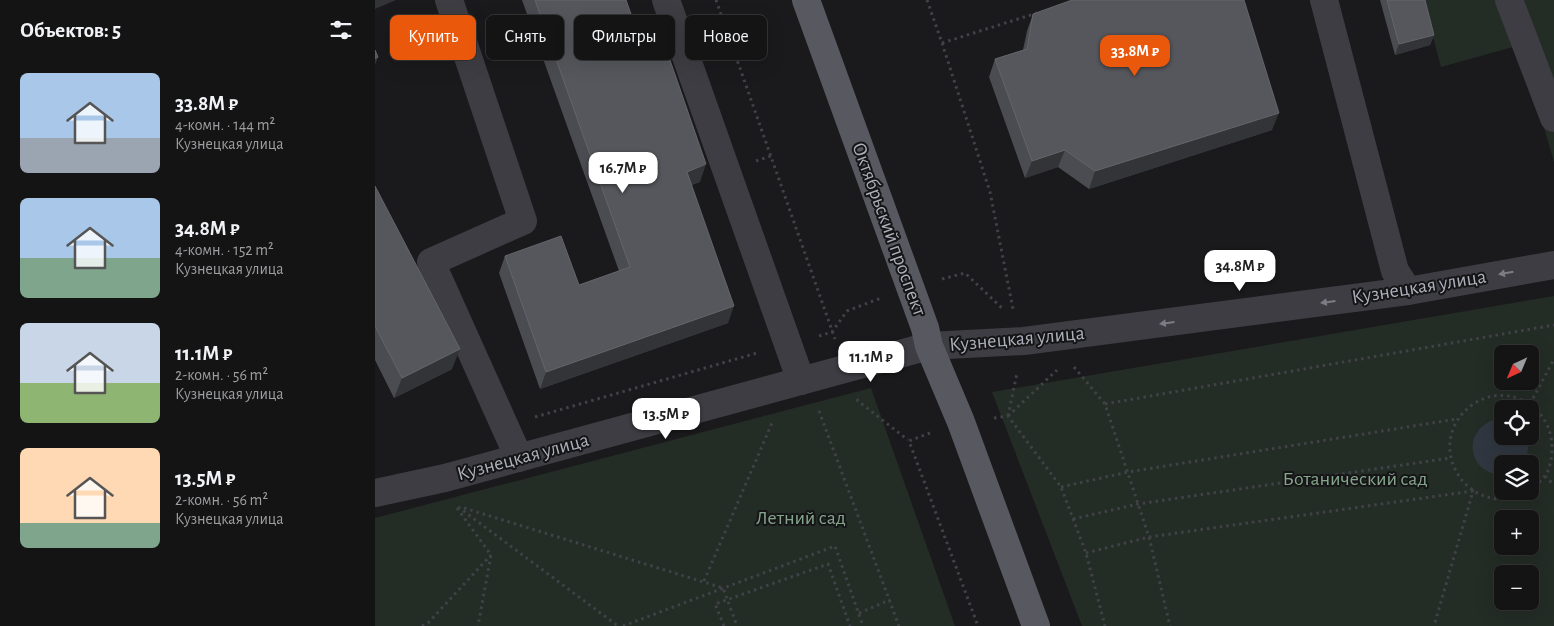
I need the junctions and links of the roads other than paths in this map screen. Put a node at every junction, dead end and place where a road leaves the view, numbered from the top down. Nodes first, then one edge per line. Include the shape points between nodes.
1 (449, 0) edge
2 (666, 0) edge
3 (806, 0) edge
4 (1324, 0) edge
5 (1509, 0) edge
6 (1554, 118) edge
7 (1554, 264) edge
8 (1408, 291) junction
9 (929, 346) junction
10 (801, 381) junction
11 (519, 458) junction
12 (375, 493) edge
13 (1036, 626) edge

1 - 11 street via 523,222 431,262
2 - 10 street
3 - 9 main road, Октябрьский проспект
4 - 8 street via 1395,271
5 - 6 street
7 -> 8 street, Кузнецкая улица
8 -> 9 street, Кузнецкая улица via 1024,341
9 - 10 street, Кузнецкая улица
9 - 13 main road, Октябрьский проспект via 961,422
10 - 11 street, Кузнецкая улица
11 - 12 street, Кузнецкая улица

